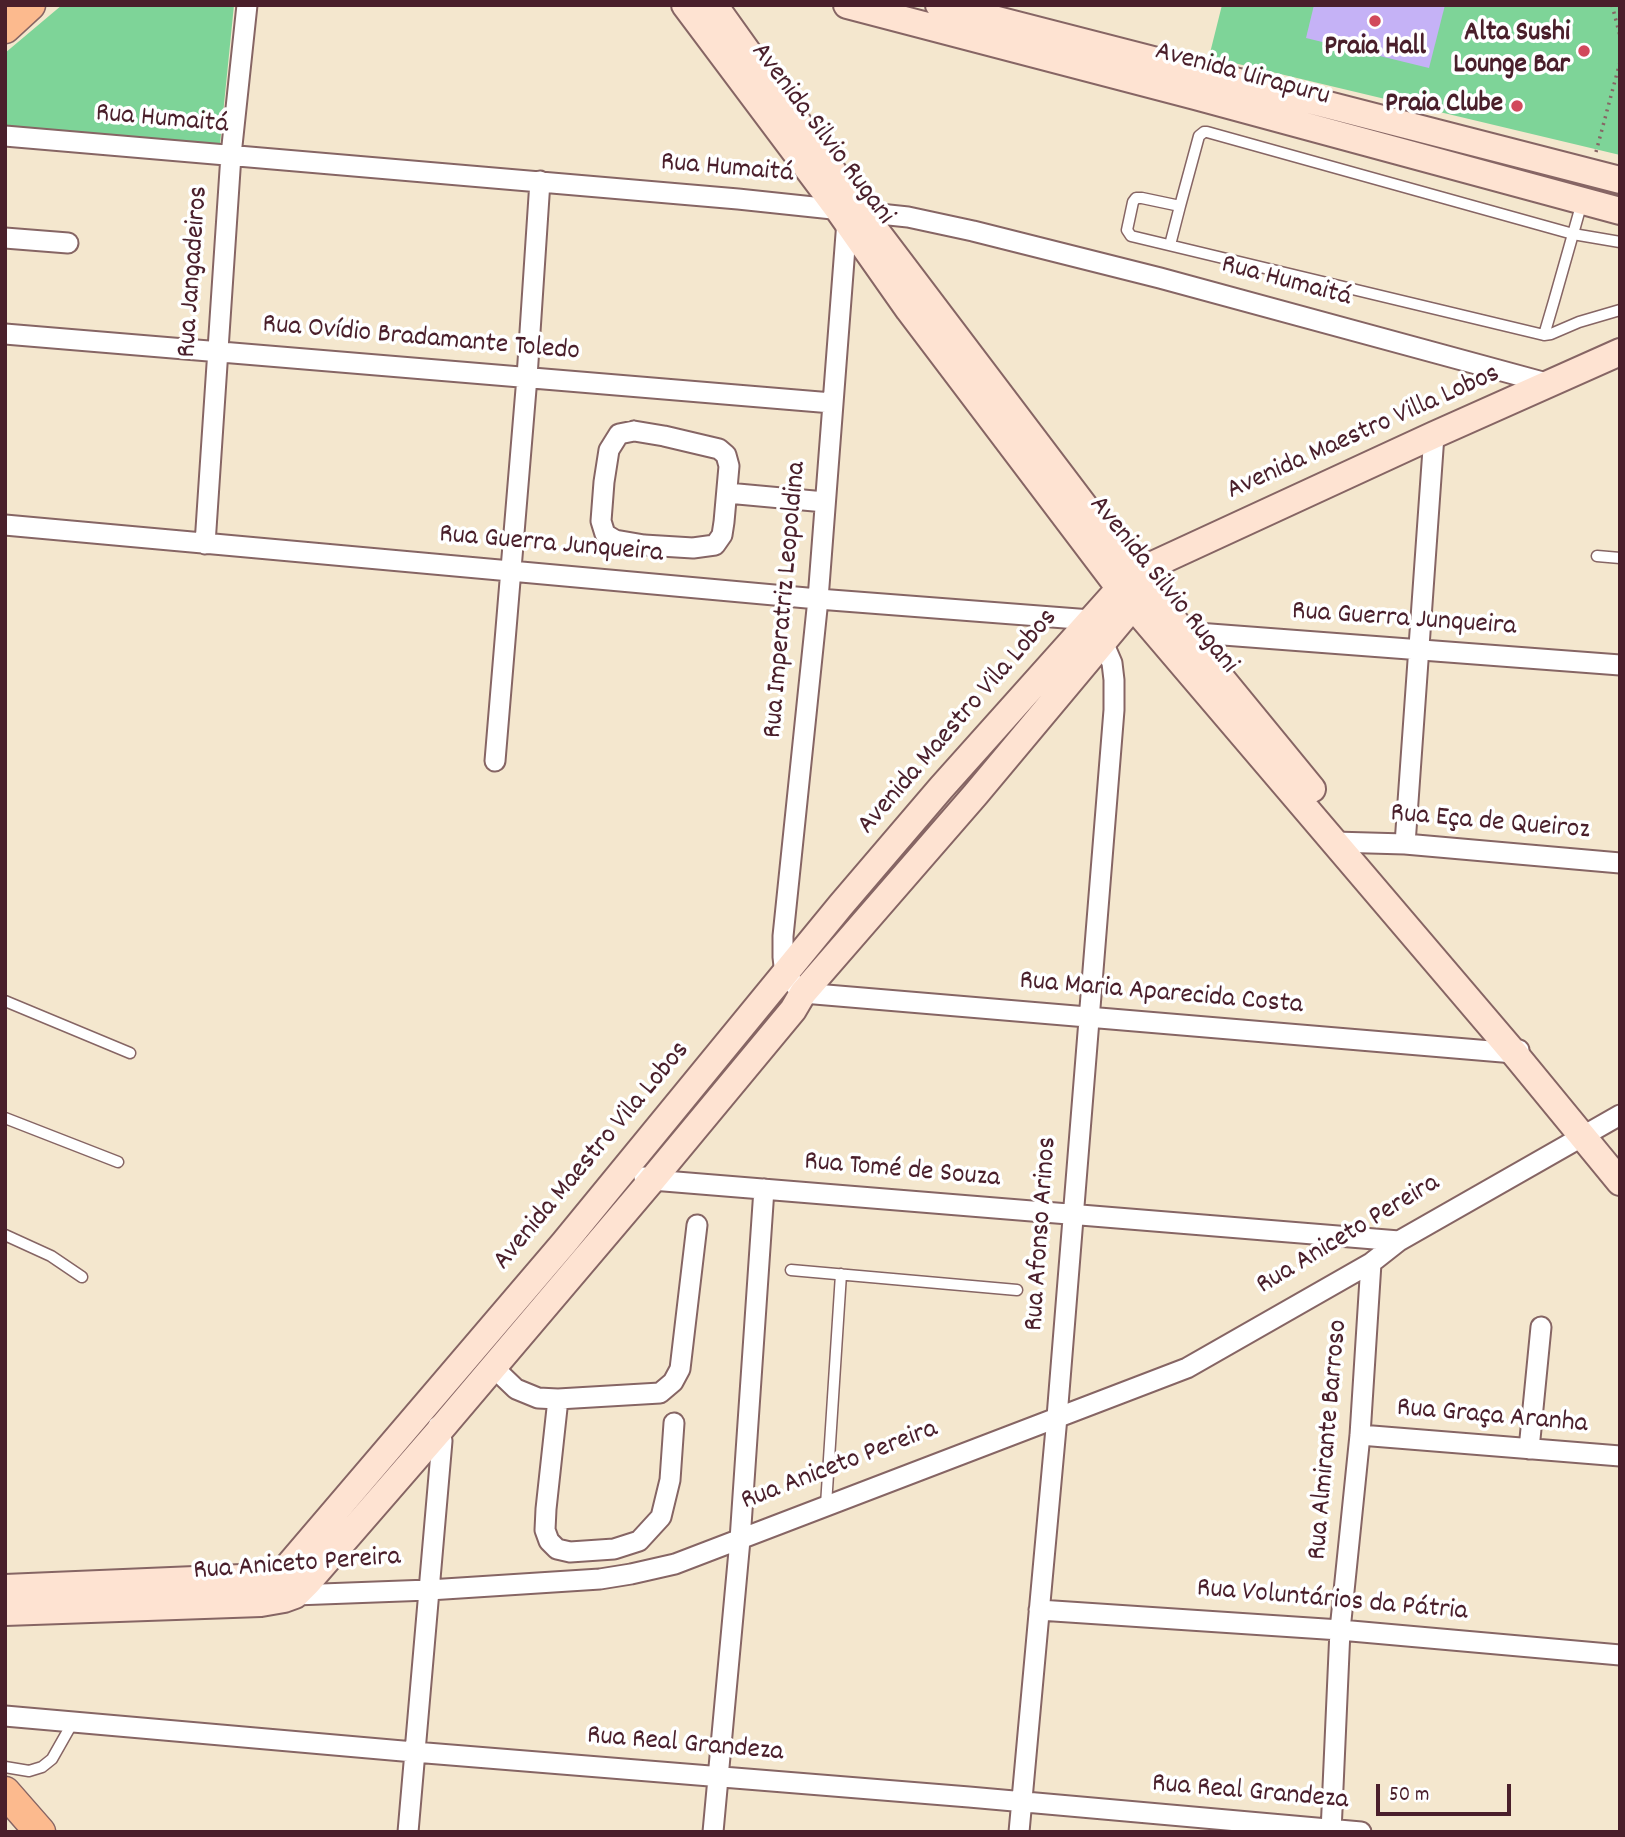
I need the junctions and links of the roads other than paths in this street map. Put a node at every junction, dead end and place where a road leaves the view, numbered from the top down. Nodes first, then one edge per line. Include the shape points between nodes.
1 (30, 5) edge
2 (38, 5) edge
3 (247, 5) edge
4 (685, 5) edge
5 (715, 5) edge
6 (847, 5) edge
7 (939, 5) edge
8 (5, 30) edge
9 (1199, 84) junction
10 (5, 135) edge
11 (231, 155) junction
12 (1620, 180) edge
13 (540, 181) junction
14 (1582, 200) junction
15 (1180, 206) junction
16 (1620, 211) edge
17 (849, 214) junction
18 (1573, 234) junction
19 (5, 238) edge
20 (1620, 242) edge
21 (68, 243) dead end
22 (1170, 245) junction
23 (1620, 310) edge
24 (5, 334) edge
25 (1544, 335) junction
26 (218, 352) junction
27 (1620, 352) edge
28 (527, 377) junction
29 (1550, 384) junction
30 (832, 403) junction
31 (1434, 435) junction
32 (727, 493) junction
33 (825, 502) junction
34 (5, 525) edge
35 (205, 544) junction
36 (1597, 556) dead end
37 (1620, 558) edge
38 (512, 571) junction
39 (1134, 589) junction
40 (818, 598) junction
41 (1097, 631) junction
42 (1184, 632) junction
43 (1419, 650) junction
44 (1620, 665) edge
45 (495, 761) dead end
46 (1344, 842) junction
47 (1405, 844) junction
48 (1620, 863) edge
49 (794, 984) junction
50 (5, 1000) edge
51 (1088, 1018) junction
52 (1520, 1050) junction
53 (130, 1053) dead end
54 (1620, 1115) edge
55 (5, 1118) edge
56 (1588, 1134) junction
57 (117, 1161) dead end
58 (1620, 1161) edge
59 (623, 1171) junction
60 (652, 1180) junction
61 (1620, 1182) edge
62 (764, 1189) junction
63 (1073, 1214) junction
64 (698, 1225) dead end
65 (5, 1235) edge
66 (1399, 1241) junction
67 (1371, 1263) junction
68 (791, 1270) dead end
69 (841, 1275) junction
70 (82, 1277) dead end
71 (1017, 1290) dead end
72 (1541, 1327) dead end
73 (493, 1367) junction
74 (558, 1399) junction
75 (424, 1406) junction
76 (1057, 1417) junction
77 (674, 1423) dead end
78 (440, 1430) junction
79 (1360, 1435) junction
80 (1529, 1449) junction
81 (1620, 1456) edge
82 (826, 1505) junction
83 (740, 1540) junction
84 (5, 1588) edge
85 (429, 1590) junction
86 (185, 1593) junction
87 (295, 1595) junction
88 (1039, 1610) junction
89 (5, 1612) edge
90 (1340, 1630) junction
91 (1620, 1655) edge
92 (5, 1716) edge
93 (74, 1722) junction
94 (414, 1752) junction
95 (5, 1767) edge
96 (719, 1776) junction
97 (5, 1792) edge
98 (1021, 1802) junction
99 (1331, 1830) edge
100 (40, 1832) edge
101 (408, 1832) edge
102 (713, 1832) edge
103 (1019, 1832) edge
104 (1361, 1832) edge

1 - 8 main road
2 - 8 street
3 - 11 street, Rua Jangadeiros
4 - 17 street, Avenida Silvio Rugani
5 - 17 street, Avenida Silvio Rugani
6 - 9 street, Avenida Uirapuru
7 - 9 street, Avenida Uirapuru
9 - 12 street, Avenida Uirapuru
9 - 14 street, Avenida Uirapuru
10 - 11 street, Rua Humaitá
11 - 13 street, Rua Humaitá
11 - 26 street, Rua Jangadeiros
13 - 17 street, Rua Humaitá
13 - 28 street
14 - 16 street, Avenida Uirapuru
14 - 18 lane
15 - 18 lane via 1199,136 1207,132
15 - 22 lane
15 - 22 lane via 1139,197 1133,202 1129,234
17 - 29 street, Rua Humaitá via 908,217 1040,248
17 - 30 street, Rua Imperatriz Leopoldina
17 - 39 street, Avenida Silvio Rugani via 909,310
18 - 20 lane
18 - 25 lane
19 - 21 street
22 - 25 lane
23 - 25 lane
24 - 26 street, Rua Ovídio Bradamante Toledo
26 - 28 street, Rua Ovídio Bradamante Toledo
26 - 35 street, Rua Jangadeiros
27 - 29 street, Avenida Maestro Villa Lobos
28 - 30 street, Rua Ovídio Bradamante Toledo
28 - 38 street
29 - 31 street, Avenida Maestro Villa Lobos
30 - 33 street, Rua Imperatriz Leopoldina
31 - 39 street, Avenida Maestro Villa Lobos
31 - 43 street
32 - 32 street via 722,535 715,545 694,548 615,540 605,534 601,522 609,450 619,434 634,431 719,449 729,466
32 - 33 street
33 - 40 street, Rua Imperatriz Leopoldina
34 - 35 street, Rua Guerra Junqueira
35 - 38 street, Rua Guerra Junqueira
36 - 37 lane
38 - 40 street, Rua Guerra Junqueira
38 - 45 street
39 - 41 street, Avenida Maestro Vila Lobos
39 - 42 street, Avenida Silvio Rugani
39 - 46 street, Avenida Silvio Rugani
40 - 41 street, Rua Guerra Junqueira
40 - 49 street, Rua Imperatriz Leopoldina via 783,936 783,957
41 - 49 street via 975,795
41 - 51 street, Rua Afonso Arinos via 1112,663 1114,710
42 - 43 street, Rua Guerra Junqueira
42 - 46 street, Avenida Silvio Rugani
43 - 44 street, Rua Guerra Junqueira
43 - 47 street
46 - 47 street, Rua Eça de Queiroz
46 - 52 street, Avenida Silvio Rugani
47 - 48 street, Rua Eça de Queiroz
49 - 51 street, Rua Maria Aparecida Costa
49 - 59 street, Avenida Maestro Vila Lobos
49 - 60 street via 793,1010
50 - 53 lane
51 - 52 street, Rua Maria Aparecida Costa
51 - 63 street, Rua Afonso Arinos
52 - 56 street, Avenida Silvio Rugani
54 - 56 street, Rua Aniceto Pereira
55 - 57 lane
56 - 58 street, Avenida Silvio Rugani
56 - 61 street, Avenida Silvio Rugani
56 - 66 street, Rua Aniceto Pereira
59 - 60 street, Rua Tomé de Souza
59 - 75 street, Avenida Maestro Vila Lobos
60 - 62 street, Rua Tomé de Souza
60 - 73 street
62 - 63 street, Rua Tomé de Souza
62 - 83 street
63 - 66 street, Rua Tomé de Souza
63 - 76 street, Rua Afonso Arinos
64 - 74 street via 680,1369 673,1382 660,1393
65 - 70 lane via 51,1256
66 - 67 street, Rua Aniceto Pereira
67 - 76 street, Rua Aniceto Pereira via 1187,1368
67 - 79 street, Rua Almirante Barroso
68 - 69 lane
69 - 71 lane
69 - 82 lane
72 - 80 street
73 - 74 street via 516,1390
73 - 78 street
74 - 77 street via 545,1530 557,1549 570,1552 614,1549 639,1541 661,1517 670,1480
75 - 78 street
75 - 86 street, Avenida Maestro Vila Lobos via 285,1571
76 - 82 street, Rua Aniceto Pereira
76 - 88 street, Rua Afonso Arinos
78 - 85 street
78 - 87 street
79 - 80 street, Rua Graça Aranha
79 - 90 street, Rua Almirante Barroso
80 - 81 street, Rua Graça Aranha
82 - 83 street, Rua Aniceto Pereira
83 - 85 street, Rua Aniceto Pereira via 675,1564 600,1579
83 - 96 street
84 - 86 street, Avenida Maestro Vila Lobos
85 - 87 street, Rua Aniceto Pereira
85 - 94 street
86 - 87 street, Rua Aniceto Pereira via 261,1603
86 - 89 street, Rua Aniceto Pereira
88 - 90 street, Rua Voluntários da Pátria
88 - 98 street, Rua Afonso Arinos
90 - 91 street, Rua Voluntários da Pátria
90 - 99 street, Rua Almirante Barroso
92 - 93 street, Rua Real Grandeza
93 - 94 street, Rua Real Grandeza
93 - 95 lane via 42,1768
94 - 96 street, Rua Real Grandeza
94 - 101 street
96 - 98 street, Rua Real Grandeza
96 - 102 street
97 - 100 main road
98 - 99 street, Rua Real Grandeza
98 - 103 street, Rua Afonso Arinos
99 - 104 street, Rua Real Grandeza

